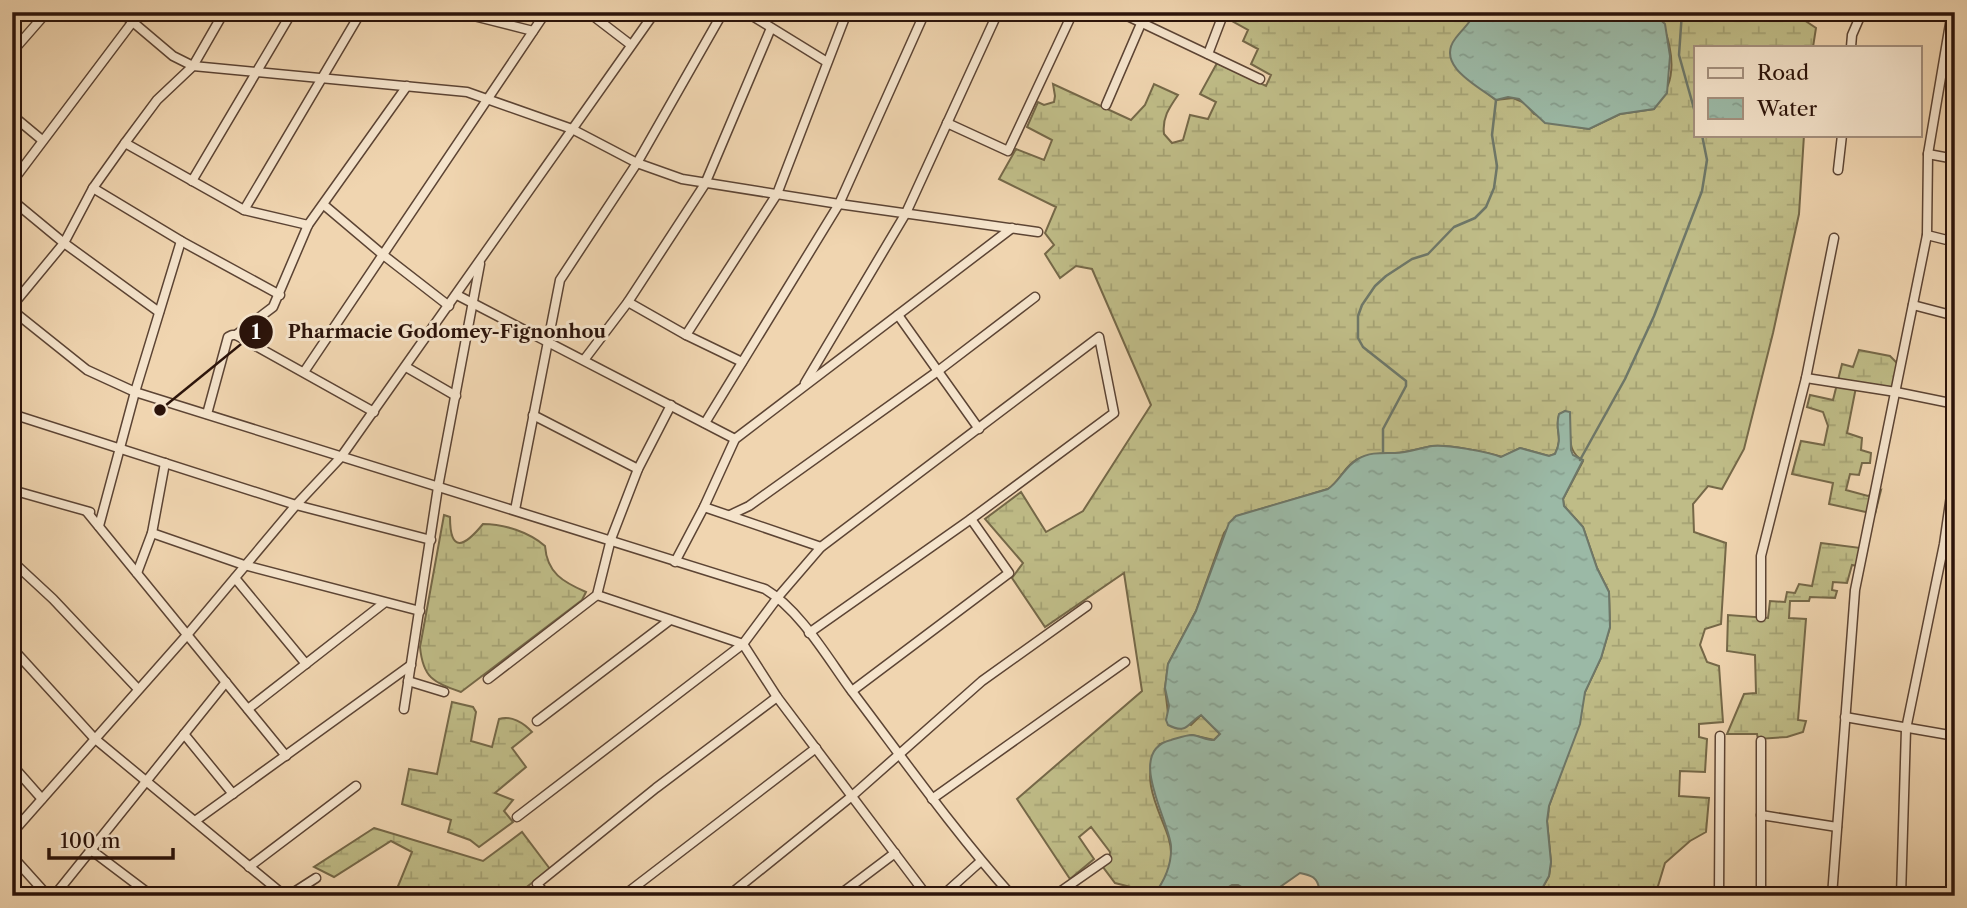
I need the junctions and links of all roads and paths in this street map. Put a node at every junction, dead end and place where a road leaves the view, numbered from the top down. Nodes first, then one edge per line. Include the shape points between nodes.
1 (47, 12) edge
2 (121, 12) edge
3 (140, 12) edge
4 (224, 12) edge
5 (292, 12) edge
6 (361, 12) edge
7 (458, 12) edge
8 (546, 12) edge
9 (589, 12) edge
10 (655, 12) edge
11 (723, 12) edge
12 (746, 12) edge
13 (847, 12) edge
14 (925, 12) edge
15 (998, 12) edge
16 (1073, 12) edge
17 (1119, 12) edge
18 (1146, 12) edge
19 (1224, 12) edge
20 (1862, 12) edge
21 (1952, 12) edge
22 (132, 23) junction
23 (1142, 23) junction
24 (771, 28) junction
25 (533, 31) junction
26 (631, 45) junction
27 (1851, 46) edge
28 (12, 52) edge
29 (1208, 54) junction
30 (827, 62) junction
31 (193, 66) junction
32 (256, 73) junction
33 (322, 78) junction
34 (1260, 79) dead end
35 (407, 86) junction
36 (489, 99) junction
37 (1106, 105) dead end
38 (12, 115) edge
39 (947, 123) junction
40 (572, 129) junction
41 (1842, 136) edge
42 (42, 140) junction
43 (125, 143) junction
44 (1928, 154) junction
45 (1955, 159) edge
46 (637, 163) junction
47 (1838, 170) dead end
48 (192, 181) junction
49 (12, 182) edge
50 (705, 184) junction
51 (93, 188) junction
52 (777, 194) junction
53 (12, 200) edge
54 (839, 204) junction
55 (324, 205) junction
56 (244, 210) junction
57 (906, 213) junction
58 (308, 225) junction
59 (1012, 228) junction
60 (1038, 232) dead end
61 (1927, 235) junction
62 (1834, 238) dead end
63 (181, 241) junction
64 (1955, 242) edge
65 (64, 243) junction
66 (382, 254) junction
67 (480, 262) junction
68 (279, 295) junction
69 (457, 295) junction
70 (1035, 297) dead end
71 (474, 302) junction
72 (628, 302) junction
73 (1913, 305) junction
74 (449, 306) junction
75 (12, 308) edge
76 (159, 312) junction
77 (898, 315) junction
78 (1955, 316) edge
79 (236, 335) junction
80 (686, 335) junction
81 (548, 341) junction
82 (584, 360) junction
83 (742, 362) junction
84 (406, 367) junction
85 (937, 371) junction
86 (304, 372) junction
87 (1806, 378) junction
88 (802, 388) junction
89 (135, 392) junction
90 (1896, 392) junction
91 (456, 396) junction
92 (1955, 404) edge
93 (671, 405) junction
94 (374, 412) junction
95 (207, 414) junction
96 (12, 415) edge
97 (533, 415) junction
98 (705, 423) junction
99 (979, 429) junction
100 (735, 439) junction
101 (120, 450) junction
102 (341, 457) junction
103 (165, 463) junction
104 (1955, 468) edge
105 (638, 469) junction
106 (438, 487) junction
107 (12, 490) edge
108 (296, 505) junction
109 (704, 507) junction
110 (515, 510) junction
111 (87, 512) junction
112 (730, 515) junction
113 (103, 516) junction
114 (971, 519) junction
115 (99, 526) junction
116 (152, 533) junction
117 (611, 539) junction
118 (431, 540) junction
119 (821, 547) junction
120 (12, 561) edge
121 (675, 562) junction
122 (244, 565) junction
123 (137, 573) junction
124 (235, 578) junction
125 (597, 595) junction
126 (778, 597) junction
127 (384, 603) junction
128 (1087, 606) dead end
129 (420, 611) junction
130 (1761, 617) dead end
131 (670, 620) junction
132 (809, 633) junction
133 (187, 635) junction
134 (743, 644) junction
135 (12, 648) edge
136 (1125, 662) dead end
137 (306, 664) junction
138 (411, 665) junction
139 (488, 679) dead end
140 (408, 681) junction
141 (226, 682) junction
142 (138, 689) junction
143 (852, 691) junction
144 (444, 692) dead end
145 (777, 697) junction
146 (248, 709) junction
147 (404, 709) dead end
148 (1845, 717) junction
149 (537, 721) dead end
150 (1906, 729) junction
151 (184, 734) junction
152 (1720, 736) dead end
153 (1955, 736) edge
154 (94, 738) junction
155 (1761, 741) dead end
156 (816, 748) junction
157 (900, 754) junction
158 (286, 755) junction
159 (12, 765) edge
160 (146, 781) junction
161 (356, 786) dead end
162 (233, 794) junction
163 (852, 796) junction
164 (42, 799) junction
165 (932, 799) junction
166 (1761, 815) junction
167 (517, 817) dead end
168 (195, 821) junction
169 (1836, 827) junction
170 (12, 833) edge
171 (91, 850) junction
172 (895, 853) junction
173 (12, 856) edge
174 (1107, 859) dead end
175 (981, 861) junction
176 (249, 867) junction
177 (316, 878) dead end
178 (48, 896) edge
179 (54, 896) edge
180 (152, 896) edge
181 (286, 896) edge
182 (547, 896) edge
183 (623, 896) edge
184 (728, 896) edge
185 (838, 896) edge
186 (927, 896) edge
187 (942, 896) edge
188 (1012, 896) edge
189 (1054, 896) edge
190 (1719, 896) edge
191 (1761, 896) edge
192 (1832, 896) edge
193 (1901, 896) edge

1 - 28 street
2 - 22 street
3 - 22 street
4 - 31 street
5 - 32 street
6 - 33 street
7 - 25 street
8 - 25 street
9 - 26 street
10 - 26 street
11 - 46 street
12 - 24 street
13 - 30 street
14 - 54 street
15 - 39 street
16 - 39 street via 1008,151
17 - 23 street
18 - 23 street
19 - 29 street
20 - 27 street
21 - 44 street
22 - 31 street
22 - 42 street
23 - 29 street
23 - 37 street
24 - 30 street
24 - 50 street
25 - 36 street
26 - 40 street
29 - 34 street
30 - 52 street
31 - 32 street
31 - 43 street via 157,100
32 - 33 street
32 - 48 street
33 - 35 street
33 - 56 street
35 - 36 street
35 - 55 street
36 - 40 street
36 - 66 street
38 - 42 street
39 - 57 street
40 - 46 street
40 - 67 street
41 - 47 street
42 - 49 street
43 - 48 street
43 - 51 street
44 - 45 street
44 - 61 street
46 - 50 street
46 - 81 street via 560,280
48 - 56 street
50 - 52 street
50 - 72 street
51 - 63 street
51 - 65 street
52 - 54 street
52 - 80 street
53 - 65 street
54 - 57 street
54 - 83 street
55 - 58 street
55 - 66 street
56 - 58 street
57 - 59 street
57 - 88 street
58 - 68 street
59 - 60 street
59 - 77 street
61 - 64 street
61 - 73 street
62 - 87 street
63 - 68 street
63 - 76 street
65 - 75 street
65 - 76 street
66 - 74 street
66 - 86 street
67 - 69 street
67 - 71 street
68 - 79 street via 265,315
69 - 71 street
69 - 74 street
70 - 85 street
71 - 81 street
71 - 91 street
72 - 80 street
72 - 82 street
73 - 78 street
73 - 90 street
74 - 84 street
75 - 89 street via 87,370
76 - 89 street
77 - 85 street
77 - 88 street
79 - 86 street
79 - 95 street via 228,337
80 - 83 street
81 - 82 street
81 - 97 street
82 - 93 street
83 - 98 street
84 - 91 street
84 - 94 street
85 - 99 street
85 - 112 street
86 - 94 street
87 - 90 street
87 - 130 street via 1761,556
88 - 100 street
89 - 95 street
89 - 101 street
90 - 92 street
90 - 148 street via 1855,590
91 - 106 street
93 - 98 street
93 - 105 street
94 - 102 street
95 - 102 street
96 - 101 street
97 - 105 street
97 - 110 street
98 - 100 street
99 - 114 street via 1099,337 1114,413
99 - 119 street
100 - 109 street
101 - 103 street
101 - 113 street
102 - 106 street
102 - 108 street
103 - 108 street
103 - 116 street
104 - 150 street
105 - 117 street
106 - 110 street
106 - 118 street
107 - 111 street
108 - 118 street
108 - 122 street
109 - 112 street
109 - 121 street
110 - 117 street
111 - 113 street
111 - 115 street
112 - 119 street
113 - 115 street
114 - 132 street
114 - 143 street via 1009,573
115 - 123 street
116 - 122 street
116 - 123 street
117 - 121 street
117 - 125 street
118 - 129 street
119 - 126 street
120 - 142 street
121 - 126 street
122 - 124 street
122 - 127 street
123 - 133 street
124 - 133 street
124 - 137 street
125 - 131 street
125 - 139 street
126 - 132 street
126 - 134 street
127 - 129 street
127 - 137 street
128 - 157 street via 982,681
129 - 138 street
131 - 134 street
131 - 149 street
132 - 143 street
133 - 141 street
133 - 142 street
134 - 145 street
134 - 167 street
135 - 154 street
136 - 165 street
137 - 146 street
138 - 140 street
138 - 158 street
140 - 144 street
140 - 147 street
141 - 146 street
141 - 151 street
142 - 154 street
143 - 157 street
145 - 156 street
145 - 182 street via 537,884
146 - 158 street
148 - 150 street
148 - 169 street
150 - 153 street
150 - 193 street
151 - 160 street
151 - 162 street
152 - 190 street
154 - 160 street
154 - 164 street
155 - 166 street
156 - 163 street
156 - 183 street
157 - 163 street
157 - 165 street
158 - 162 street
159 - 164 street
160 - 168 street
160 - 171 street
161 - 176 street
162 - 168 street
163 - 172 street
163 - 184 street
164 - 170 street
165 - 175 street
166 - 169 street
166 - 191 street
168 - 176 street
169 - 192 street
171 - 179 street
171 - 180 street
172 - 185 street
172 - 186 street
173 - 178 street
174 - 189 street
175 - 187 street
175 - 188 street
176 - 181 street
177 - 181 street

